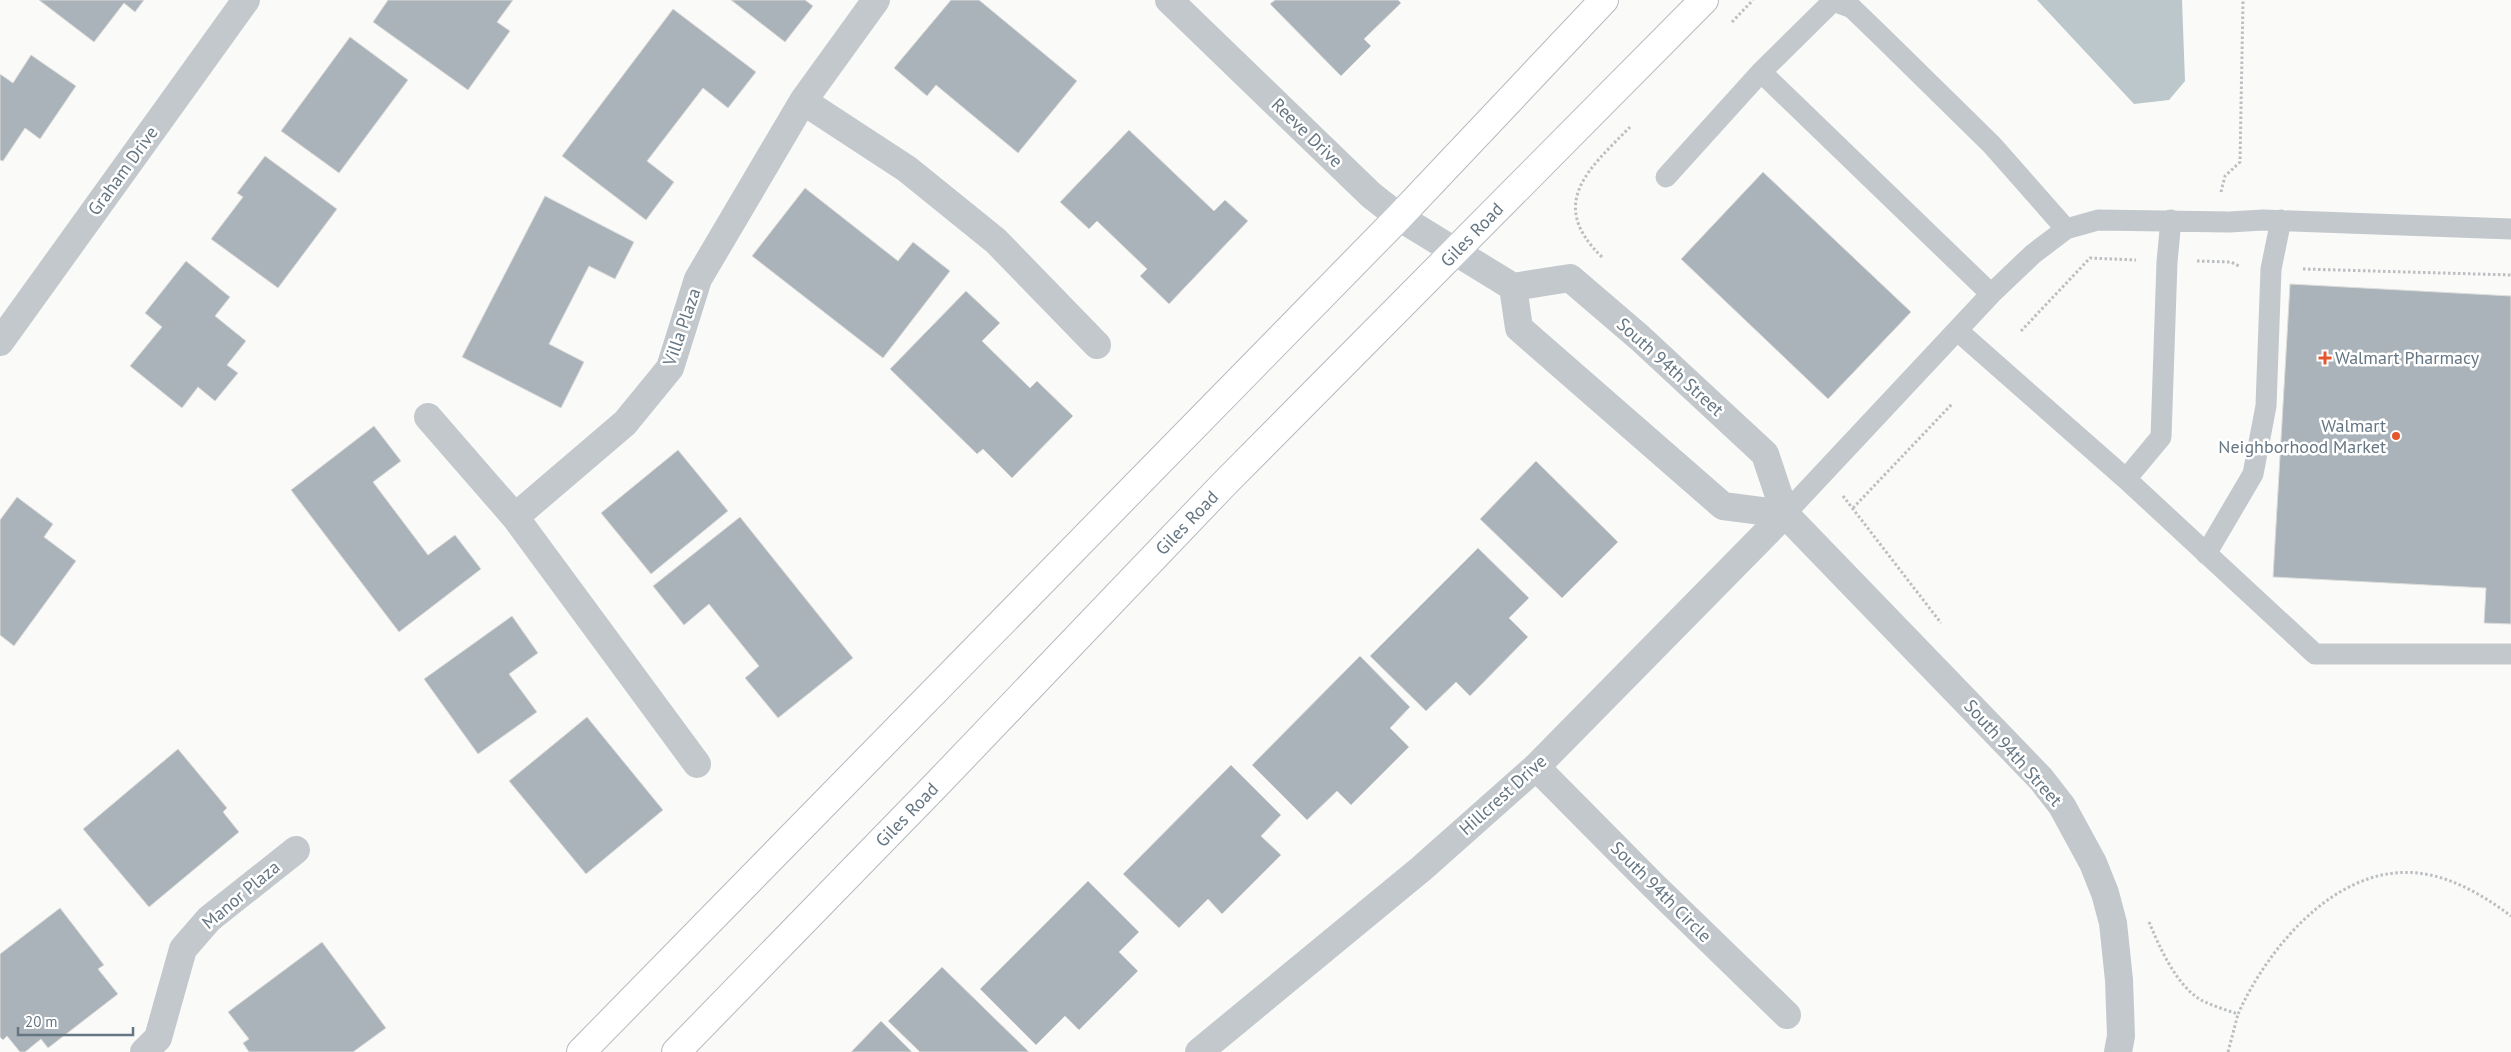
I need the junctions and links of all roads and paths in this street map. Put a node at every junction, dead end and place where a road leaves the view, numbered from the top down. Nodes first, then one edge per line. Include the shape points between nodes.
1 (246, 0) edge
2 (876, 0) edge
3 (1169, 0) edge
4 (1604, 0) edge
5 (1704, 0) edge
6 (1753, 0) edge
7 (2243, 0) edge
8 (1726, 28) dead end
9 (1761, 72) junction
10 (803, 101) junction
11 (1631, 126) dead end
12 (1666, 177) dead end
13 (2221, 199) dead end
14 (1399, 217) junction
15 (2171, 220) junction
16 (2281, 220) junction
17 (2066, 229) junction
18 (2511, 229) edge
19 (1456, 252) junction
20 (1605, 260) dead end
21 (2139, 260) dead end
22 (2197, 261) dead end
23 (2239, 266) dead end
24 (2299, 269) dead end
25 (2511, 275) edge
26 (1513, 287) junction
27 (1991, 294) junction
28 (1958, 331) junction
29 (2021, 331) dead end
30 (0, 342) edge
31 (1097, 345) dead end
32 (1952, 404) dead end
33 (428, 417) dead end
34 (1825, 474) junction
35 (2126, 479) junction
36 (1853, 508) junction
37 (1785, 514) junction
38 (515, 517) junction
39 (2206, 554) junction
40 (1945, 628) dead end
41 (2511, 654) edge
42 (697, 764) dead end
43 (1536, 767) junction
44 (296, 850) dead end
45 (2511, 916) edge
46 (2148, 921) dead end
47 (2238, 1014) junction
48 (1787, 1015) dead end
49 (144, 1052) edge
50 (581, 1052) edge
51 (676, 1052) edge
52 (1199, 1052) edge
53 (2118, 1052) edge
54 (2228, 1052) edge

1 - 30 street, Graham Drive
2 - 10 street, Villa Plaza
3 - 14 street, Reeve Drive via 1371,195
4 - 14 main road
5 - 19 main road, Giles Road
6 - 8 path
7 - 13 path via 2240,162 2225,176
9 - 12 lane
9 - 17 lane via 1833,1 1852,8 1992,145
9 - 27 lane
10 - 31 street via 907,170 996,241
10 - 38 street, Villa Plaza via 698,279 670,368 626,423
11 - 20 path via 1590,168 1576,195 1580,224 1592,246
14 - 19 street, Reeve Drive
14 - 50 main road
15 - 16 lane
15 - 17 lane via 2098,220
15 - 35 lane via 2160,437
16 - 18 lane
16 - 39 lane via 2271,269 2266,406 2254,474
17 - 27 lane via 2033,254
19 - 26 street
19 - 51 main road, Giles Road via 1224,484
21 - 29 path via 2090,258
22 - 23 path via 2231,262
24 - 25 path
26 - 37 street via 1519,328 1723,506
26 - 37 street, South 94th Street via 1570,278 1765,454
27 - 28 lane
28 - 34 lane
28 - 35 lane
32 - 36 path
33 - 38 street
34 - 36 path
34 - 37 lane
35 - 39 lane
36 - 40 path
37 - 43 street, Hillcrest Drive
37 - 53 street, South 94th Street via 2041,779 2070,820 2093,863 2113,923 2119,980 2121,1036
38 - 42 street
39 - 41 lane via 2314,654
43 - 48 street, South 94th Circle
43 - 52 street, Hillcrest Drive via 1421,869
44 - 49 street, Manor Plaza via 209,919 183,949 158,1038
45 - 47 path via 2455,883 2428,874 2400,872 2361,881 2329,900 2284,940 2258,974
46 - 47 path via 2180,979 2193,994
47 - 54 path

